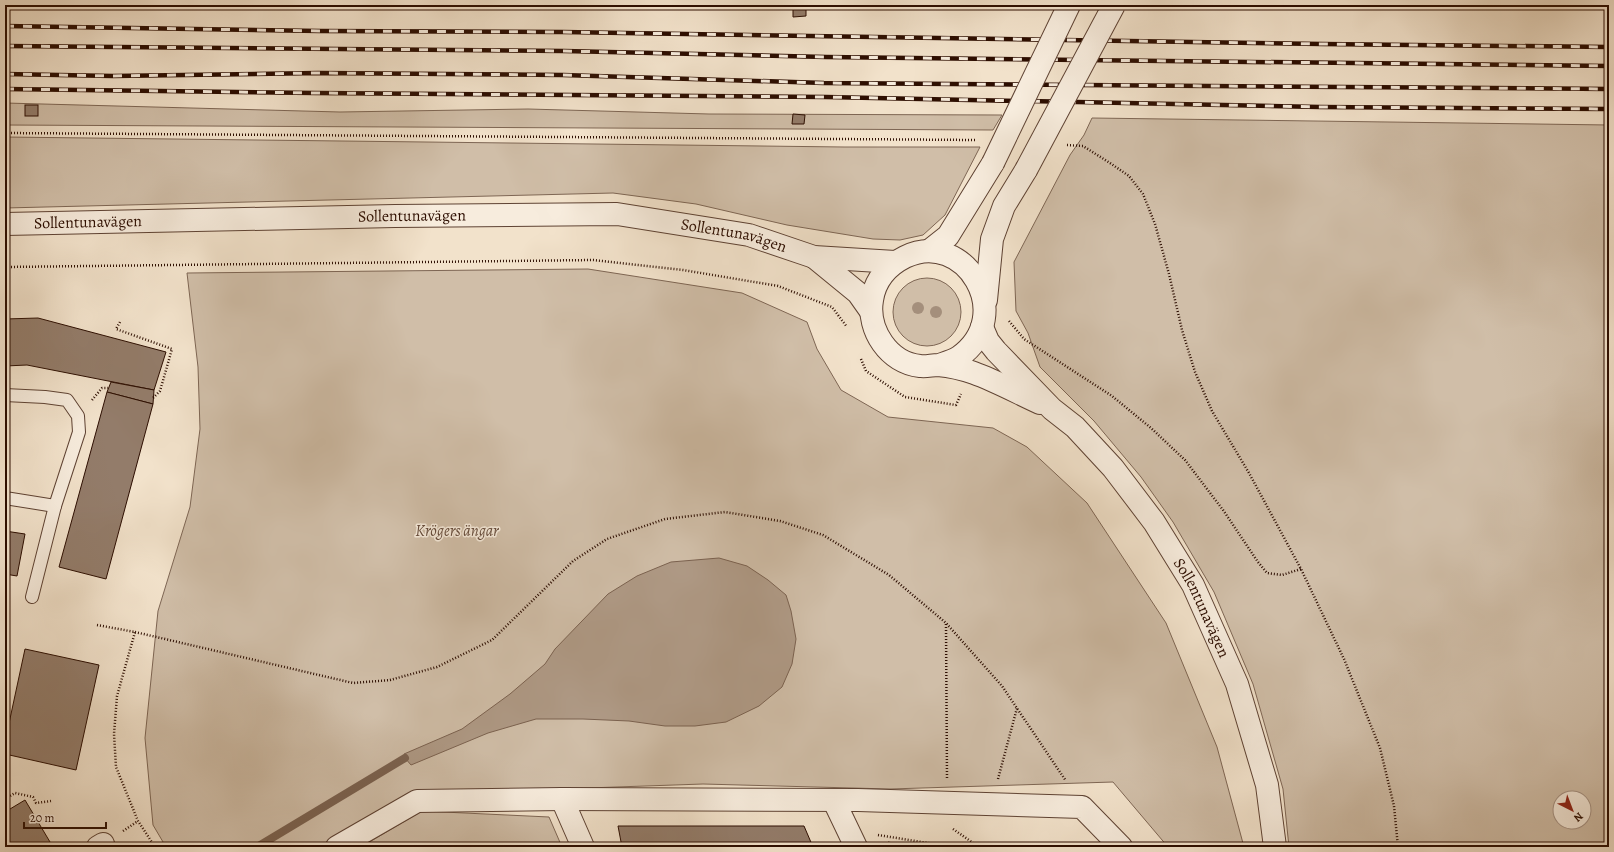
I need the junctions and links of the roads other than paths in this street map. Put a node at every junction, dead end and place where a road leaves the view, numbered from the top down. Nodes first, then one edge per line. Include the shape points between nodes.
1 (1069, 5) edge
2 (1114, 5) edge
3 (5, 224) edge
4 (929, 252) junction
5 (814, 257) junction
6 (895, 262) junction
7 (870, 310) junction
8 (984, 317) junction
9 (939, 365) junction
10 (5, 395) edge
11 (1052, 409) junction
12 (5, 498) edge
13 (55, 506) junction
14 (32, 597) dead end
15 (562, 799) junction
16 (834, 801) junction
17 (337, 847) edge
18 (583, 847) edge
19 (856, 847) edge
20 (1121, 847) edge
21 (1275, 847) edge

1 - 4 street, bridge via 994,163 948,236
2 - 8 street, bridge via 1026,170 1004,206 992,239
3 - 5 street, Sollentunavägen via 617,214 749,235
4 - 6 street, Sollentunavägen via 911,254
4 - 8 street, Sollentunavägen via 946,254 962,263 974,275 982,290
5 - 6 street, Sollentunavägen
5 - 7 street, Sollentunavägen via 858,293
6 - 7 street, Sollentunavägen via 882,274 873,290
7 - 9 street, Sollentunavägen via 874,330 884,347 900,359 919,366
8 - 9 street, Sollentunavägen via 973,344 958,358
8 - 11 street, Sollentunavägen via 988,341 996,352
9 - 11 street, Sollentunavägen via 974,373
10 - 13 lane via 67,400 78,416 79,432
11 - 21 street, Sollentunavägen via 1075,427 1113,468 1154,522 1193,585 1237,684 1268,785
12 - 13 lane
13 - 14 lane
15 - 16 street
15 - 17 street via 417,801
15 - 18 street
16 - 19 street
16 - 20 street via 1082,807

